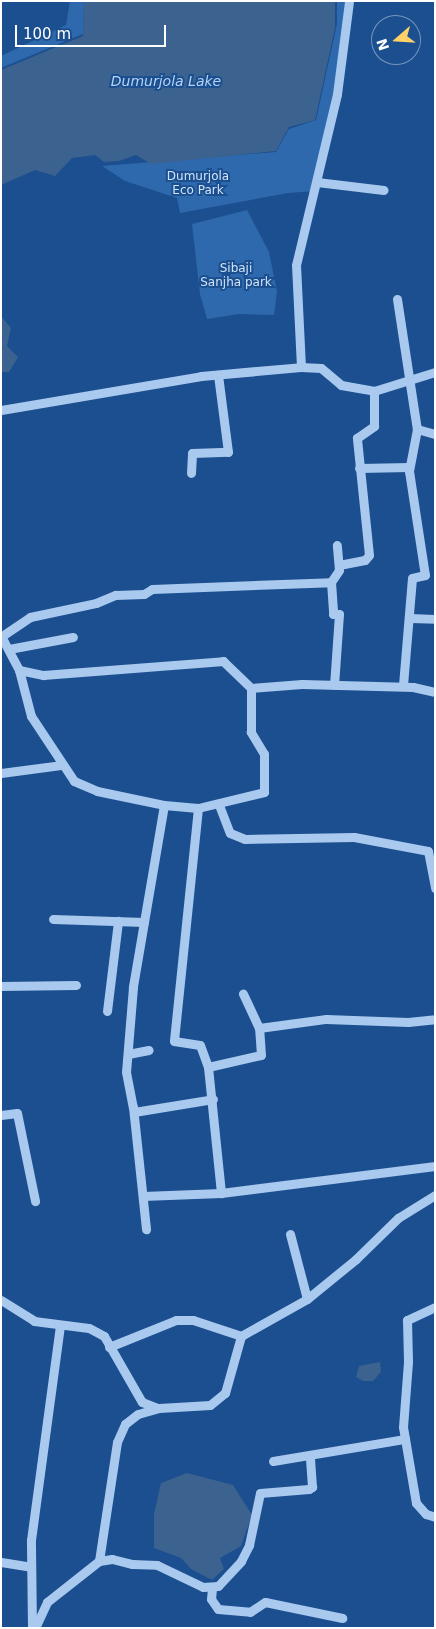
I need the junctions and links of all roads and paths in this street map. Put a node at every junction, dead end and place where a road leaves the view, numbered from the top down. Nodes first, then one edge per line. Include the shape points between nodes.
1 (349, 1) edge
2 (317, 182) junction
3 (384, 190) dead end
4 (397, 299) dead end
5 (300, 367) junction
6 (435, 372) edge
7 (218, 374) junction
8 (408, 380) junction
9 (374, 391) junction
10 (1, 410) edge
11 (417, 428) junction
12 (435, 434) edge
13 (359, 468) junction
14 (410, 468) junction
15 (191, 473) dead end
16 (338, 545) dead end
17 (339, 565) junction
18 (331, 582) junction
19 (410, 618) junction
20 (435, 619) edge
21 (2, 636) edge
22 (73, 637) dead end
23 (9, 649) junction
24 (19, 670) junction
25 (334, 685) junction
26 (403, 686) junction
27 (251, 688) junction
28 (435, 692) edge
29 (62, 765) junction
30 (1, 773) edge
31 (164, 805) junction
32 (219, 805) junction
33 (198, 808) junction
34 (435, 888) edge
35 (53, 919) dead end
36 (118, 921) junction
37 (144, 922) junction
38 (76, 985) dead end
39 (1, 986) edge
40 (243, 993) dead end
41 (107, 1011) dead end
42 (435, 1019) edge
43 (259, 1028) junction
44 (149, 1050) dead end
45 (128, 1054) junction
46 (208, 1067) junction
47 (213, 1099) junction
48 (134, 1112) junction
49 (1, 1115) edge
50 (435, 1166) edge
51 (221, 1193) junction
52 (435, 1194) edge
53 (143, 1196) junction
54 (35, 1201) dead end
55 (146, 1229) dead end
56 (290, 1234) dead end
57 (307, 1299) junction
58 (1, 1300) edge
59 (435, 1308) edge
60 (60, 1326) junction
61 (241, 1336) junction
62 (109, 1347) junction
63 (159, 1408) junction
64 (405, 1439) junction
65 (310, 1455) junction
66 (273, 1461) dead end
67 (435, 1517) edge
68 (99, 1561) junction
69 (1, 1562) edge
70 (31, 1567) junction
71 (212, 1588) junction
72 (342, 1618) dead end
73 (34, 1628) edge

1 - 2 street via 337,94
2 - 3 street
2 - 5 street via 296,265
4 - 8 street
5 - 7 street
5 - 9 street via 321,368 341,385
6 - 8 street
7 - 10 street
7 - 15 street via 228,452 192,453
8 - 9 street
8 - 11 street
9 - 13 street via 374,426 357,438
11 - 12 street
11 - 14 street
13 - 14 street
13 - 17 street via 368,554 365,560
14 - 19 street via 425,574 412,578
16 - 17 street
17 - 18 street
18 - 21 street via 152,589 144,594 115,595 30,617
18 - 25 street via 333,614 339,614
19 - 20 street
19 - 26 street
21 - 23 street
22 - 23 street
23 - 24 street
24 - 27 street via 43,675 67,674 222,661
24 - 29 street via 31,716
25 - 26 street
25 - 27 street
26 - 28 street
27 - 32 street via 251,732 264,754 264,792
29 - 30 street
29 - 31 street via 74,781 97,791
31 - 33 street
31 - 37 street
32 - 33 street
32 - 34 street via 230,834 245,839 354,837 428,851
33 - 46 street via 174,1041 200,1045
35 - 36 street
36 - 37 street
36 - 41 street
37 - 45 street via 133,987
38 - 39 street
40 - 43 street
42 - 43 street via 408,1022 326,1019
43 - 46 street via 261,1054
44 - 45 street
45 - 48 street via 126,1072
46 - 47 street
47 - 48 street
47 - 51 street
48 - 53 street
49 - 54 street via 17,1113
50 - 51 street
51 - 53 street
52 - 57 street via 398,1218 356,1259
53 - 55 street
56 - 57 street
57 - 61 street
58 - 60 street via 34,1321
59 - 64 street via 407,1320
60 - 62 street via 88,1328 104,1336
60 - 70 street via 39,1464
61 - 62 street via 193,1320 176,1320
61 - 63 street via 226,1393 210,1405
62 - 63 street via 142,1402
63 - 68 street via 138,1414 125,1424 117,1442
64 - 65 street
64 - 67 street via 416,1503 426,1514
65 - 66 street
65 - 71 street via 312,1487 260,1493 249,1546 228,1577
68 - 71 street via 112,1559 157,1565
68 - 73 street via 47,1602
69 - 70 street
70 - 73 street
71 - 72 street via 211,1599 218,1608 250,1612 265,1602

